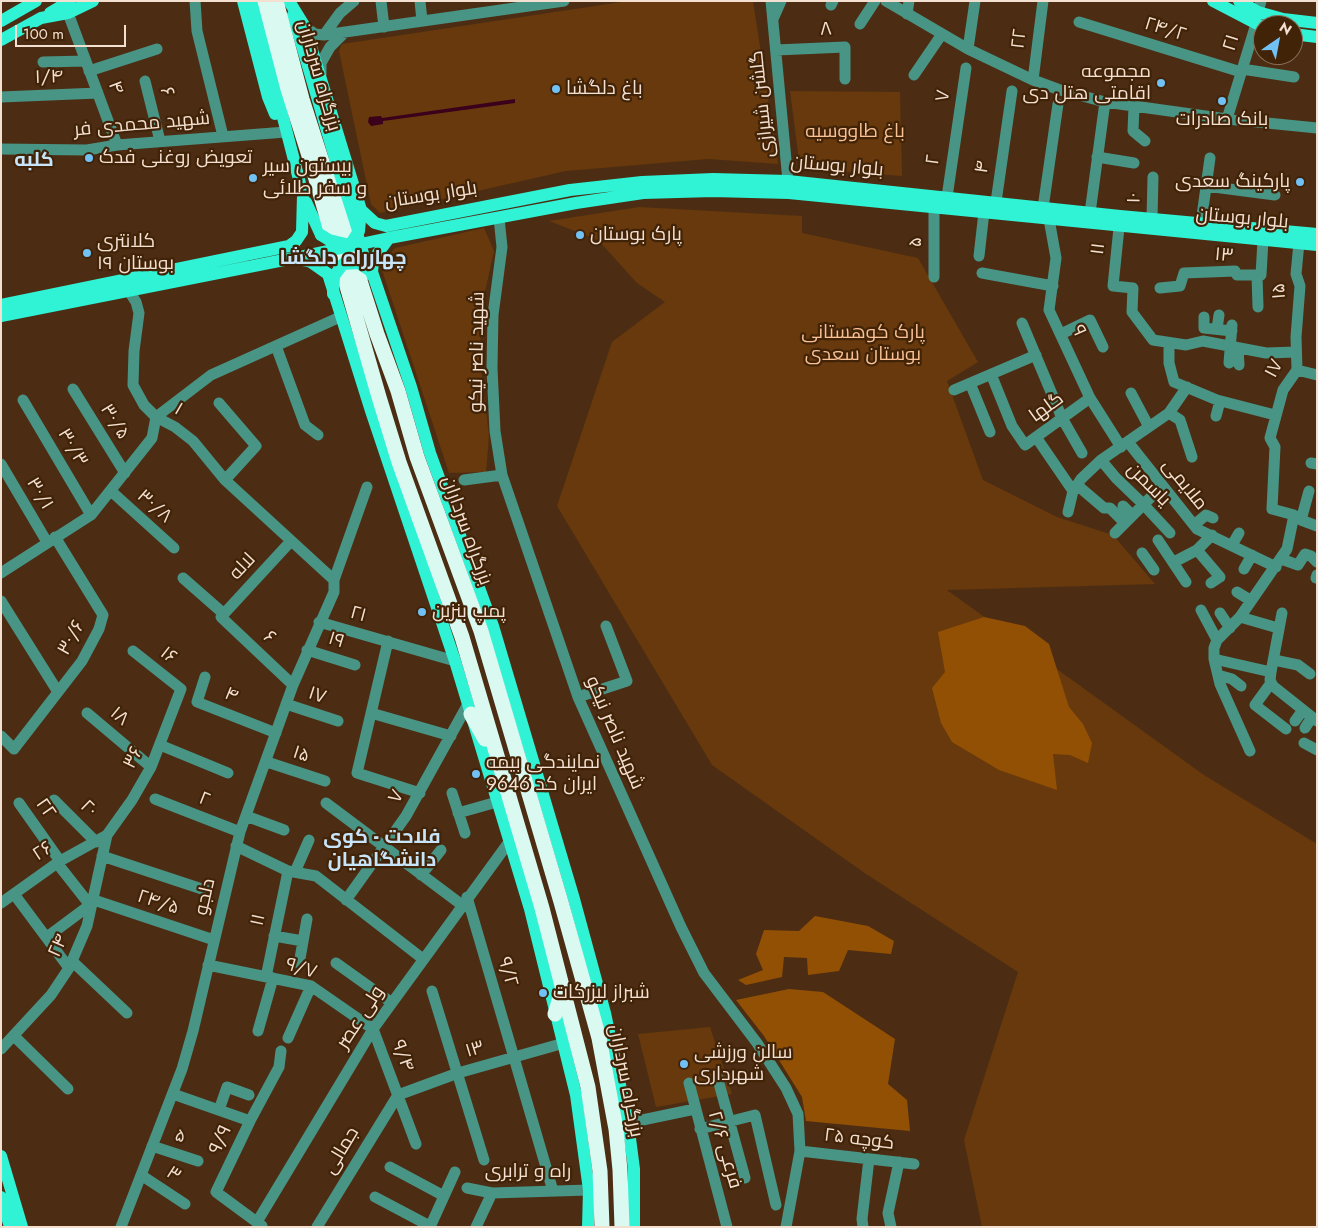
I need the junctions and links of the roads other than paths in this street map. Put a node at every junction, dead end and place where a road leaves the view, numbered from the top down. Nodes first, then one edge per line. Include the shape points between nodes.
1 (92, 1) edge
2 (195, 1) edge
3 (243, 1) edge
4 (253, 1) edge
5 (265, 1) edge
6 (276, 1) edge
7 (354, 1) edge
8 (381, 1) edge
9 (420, 1) edge
10 (564, 1) edge
11 (771, 1) edge
12 (781, 1) edge
13 (875, 1) edge
14 (886, 1) edge
15 (909, 1) edge
16 (975, 1) edge
17 (1043, 1) edge
18 (1213, 1) edge
19 (1239, 1) edge
20 (289, 2) edge
21 (29, 3) edge
22 (498, 6) edge
23 (69, 7) edge
24 (907, 14) junction
25 (1257, 15) edge
26 (1259, 15) edge
27 (1, 21) edge
28 (422, 21) junction
29 (1303, 21) edge
30 (1079, 22) dead end
31 (772, 23) junction
32 (1317, 23) edge
33 (860, 24) dead end
34 (305, 27) junction
35 (384, 27) junction
36 (345, 32) junction
37 (942, 34) junction
38 (324, 35) junction
39 (1303, 36) edge
40 (1253, 37) edge
41 (1317, 38) edge
42 (1, 40) edge
43 (157, 49) dead end
44 (968, 49) junction
45 (776, 50) junction
46 (42, 62) dead end
47 (88, 66) junction
48 (966, 68) dead end
49 (1242, 71) junction
50 (914, 75) dead end
51 (1294, 77) dead end
52 (321, 79) junction
53 (845, 79) dead end
54 (1032, 80) junction
55 (145, 81) dead end
56 (1012, 91) dead end
57 (98, 93) junction
58 (1, 97) edge
59 (1105, 102) junction
60 (1058, 104) dead end
61 (1134, 106) junction
62 (1227, 119) junction
63 (1317, 128) edge
64 (956, 129) joint
65 (286, 132) junction
66 (222, 136) junction
67 (160, 141) junction
68 (1145, 141) dead end
69 (117, 145) junction
70 (1, 150) edge
71 (1097, 157) junction
72 (1210, 158) dead end
73 (1134, 163) dead end
74 (1153, 178) dead end
75 (1206, 186) junction
76 (788, 187) junction
77 (642, 188) junction
78 (303, 194) junction
79 (1275, 195) dead end
80 (947, 197) junction
81 (916, 199) junction
82 (996, 202) junction
83 (934, 206) junction
84 (361, 210) junction
85 (984, 212) junction
86 (1046, 213) junction
87 (1090, 213) junction
88 (499, 218) junction
89 (1152, 219) junction
90 (1120, 221) junction
91 (1201, 223) junction
92 (1317, 234) edge
93 (389, 238) junction
94 (1263, 240) junction
95 (1299, 243) junction
96 (350, 245) junction
97 (1317, 245) edge
98 (292, 252) junction
99 (979, 256) dead end
100 (372, 272) junction
101 (982, 273) dead end
102 (1257, 275) junction
103 (934, 277) dead end
104 (1053, 286) junction
105 (1160, 288) dead end
106 (129, 291) junction
107 (333, 294) junction
108 (1, 305) edge
109 (1258, 307) dead end
110 (1219, 315) dead end
111 (1, 316) edge
112 (340, 317) junction
113 (1204, 317) dead end
114 (1022, 323) dead end
115 (1217, 329) junction
116 (377, 334) junction
117 (1060, 334) junction
118 (1296, 337) joint
119 (1169, 343) junction
120 (276, 346) junction
121 (1103, 347) dead end
122 (1234, 348) junction
123 (1296, 352) junction
124 (1036, 355) junction
125 (1234, 364) dead end
126 (1297, 370) junction
127 (991, 374) junction
128 (1317, 375) edge
129 (970, 383) junction
130 (1187, 387) junction
131 (73, 389) dead end
132 (954, 390) dead end
133 (1131, 392) dead end
134 (1090, 398) junction
135 (23, 400) dead end
136 (1220, 401) junction
137 (219, 403) dead end
138 (1169, 413) junction
139 (1275, 415) junction
140 (1216, 416) dead end
141 (156, 417) junction
142 (1062, 418) junction
143 (1149, 427) junction
144 (990, 432) dead end
145 (318, 435) dead end
146 (1036, 437) junction
147 (1124, 444) junction
148 (1082, 453) dead end
149 (1192, 457) dead end
150 (1101, 460) junction
151 (1, 464) edge
152 (125, 473) junction
153 (502, 475) junction
154 (225, 480) junction
155 (464, 480) dead end
156 (1162, 486) junction
157 (367, 487) dead end
158 (1075, 488) junction
159 (111, 491) junction
160 (1309, 491) dead end
161 (1143, 504) junction
162 (1123, 506) dead end
163 (1068, 512) dead end
164 (92, 515) junction
165 (1213, 518) dead end
166 (1128, 519) junction
167 (1194, 525) junction
168 (1317, 526) edge
169 (1115, 533) dead end
170 (1170, 533) dead end
171 (1238, 533) dead end
172 (1212, 535) junction
173 (51, 540) junction
174 (1158, 540) dead end
175 (291, 541) junction
176 (1232, 545) junction
177 (1261, 546) dead end
178 (174, 548) dead end
179 (1197, 550) junction
180 (1142, 553) dead end
181 (1254, 556) junction
182 (464, 560) junction
183 (1174, 562) junction
184 (1317, 562) edge
185 (1278, 563) junction
186 (1244, 569) dead end
187 (1154, 570) dead end
188 (1, 573) edge
189 (183, 578) dead end
190 (334, 580) junction
191 (1186, 582) dead end
192 (1211, 583) dead end
193 (1237, 592) dead end
194 (1250, 600) junction
195 (3, 606) edge
196 (1201, 610) dead end
197 (1282, 613) dead end
198 (222, 616) junction
199 (1239, 618) junction
200 (319, 622) junction
201 (606, 626) dead end
202 (1230, 628) junction
203 (1278, 628) junction
204 (1217, 640) junction
205 (388, 641) junction
206 (307, 650) junction
207 (133, 651) dead end
208 (1214, 659) junction
209 (454, 661) junction
210 (356, 665) dead end
211 (1272, 672) junction
212 (1310, 674) dead end
213 (1218, 675) junction
214 (206, 678) dead end
215 (293, 685) junction
216 (1241, 686) dead end
217 (181, 689) joint
218 (58, 692) junction
219 (578, 698) junction
220 (286, 704) junction
221 (469, 709) junction
222 (87, 713) dead end
223 (371, 714) junction
224 (1311, 716) edge
225 (338, 721) dead end
226 (1295, 721) dead end
227 (1304, 728) dead end
228 (1286, 729) dead end
229 (276, 733) junction
230 (1, 736) edge
231 (451, 736) junction
232 (1304, 743) dead end
233 (160, 745) junction
234 (1317, 750) edge
235 (1250, 751) dead end
236 (496, 757) junction
237 (267, 762) junction
238 (151, 767) junction
239 (228, 773) dead end
240 (325, 781) dead end
241 (420, 793) junction
242 (452, 793) dead end
243 (54, 800) dead end
244 (155, 800) dead end
245 (19, 802) dead end
246 (497, 802) junction
247 (326, 803) dead end
248 (458, 813) junction
249 (246, 816) junction
250 (284, 830) dead end
251 (240, 832) junction
252 (465, 833) dead end
253 (107, 835) junction
254 (309, 840) dead end
255 (96, 842) junction
256 (508, 842) junction
257 (236, 846) junction
258 (384, 848) junction
259 (441, 850) dead end
260 (102, 856) junction
261 (58, 862) junction
262 (291, 872) junction
263 (422, 876) junction
264 (208, 891) dead end
265 (14, 894) junction
266 (346, 900) junction
267 (464, 901) junction
268 (2, 902) edge
269 (91, 902) junction
270 (561, 902) junction
271 (542, 908) junction
272 (307, 919) dead end
273 (274, 936) junction
274 (47, 938) junction
275 (214, 940) junction
276 (303, 941) junction
277 (423, 959) junction
278 (336, 963) dead end
279 (70, 964) junction
280 (299, 964) dead end
281 (208, 965) junction
282 (269, 978) junction
283 (311, 986) junction
284 (564, 988) junction
285 (432, 991) dead end
286 (392, 1003) junction
287 (127, 1013) dead end
288 (555, 1014) junction
289 (373, 1029) junction
290 (258, 1031) dead end
291 (14, 1036) junction
292 (288, 1038) dead end
293 (599, 1038) junction
294 (564, 1043) junction
295 (1, 1049) edge
296 (281, 1051) dead end
297 (614, 1054) junction
298 (513, 1057) junction
299 (458, 1073) junction
300 (717, 1076) dead end
301 (689, 1083) dead end
302 (68, 1089) dead end
303 (173, 1094) junction
304 (398, 1094) junction
305 (249, 1095) dead end
306 (695, 1109) junction
307 (219, 1110) junction
308 (250, 1121) junction
309 (730, 1122) junction
310 (628, 1123) junction
311 (700, 1129) junction
312 (416, 1144) dead end
313 (152, 1146) junction
314 (800, 1151) junction
315 (1, 1156) edge
316 (868, 1159) junction
317 (198, 1160) dead end
318 (484, 1160) dead end
319 (898, 1162) junction
320 (914, 1164) dead end
321 (390, 1167) dead end
322 (455, 1172) dead end
323 (141, 1175) junction
324 (746, 1178) dead end
325 (468, 1188) dead end
326 (589, 1190) junction
327 (553, 1191) junction
328 (621, 1191) junction
329 (492, 1193) junction
330 (444, 1196) junction
331 (1, 1197) edge
332 (375, 1197) dead end
333 (185, 1204) dead end
334 (776, 1205) dead end
335 (634, 1213) junction
336 (1, 1219) edge
337 (125, 1225) edge
338 (260, 1225) edge
339 (10, 1227) edge
340 (22, 1227) edge
341 (317, 1227) edge
342 (430, 1227) edge
343 (476, 1227) edge
344 (588, 1227) edge
345 (602, 1227) edge
346 (622, 1227) edge
347 (634, 1227) edge
348 (728, 1227) edge
349 (786, 1227) edge
350 (864, 1227) edge
351 (892, 1227) edge

1 - 23 main road
2 - 66 street via 197,31
3 - 65 main road via 268,98
4 - 65 main road
5 - 236 highway, بزرگراه سرداران via 399,462 462,637
6 - 116 highway, بزرگراه سرداران via 302,99
7 - 38 street via 340,13
8 - 35 street
9 - 28 street
10 - 22 street
11 - 31 street, گلشن شیرازی
12 - 31 street
13 - 33 street
14 - 24 street
15 - 24 street
16 - 44 street
17 - 54 street, ۲۲
18 - 25 main road
19 - 26 main road
20 - 34 main road
20 - 116 main road via 374,290
21 - 27 main road
22 - 28 street
23 - 42 main road
23 - 47 street, ۴
24 - 37 street
28 - 35 street
29 - 32 main road
30 - 49 street, ۲۴/۲
31 - 45 street, گلشن شیرازی
34 - 38 street via 315,34
34 - 52 main road
35 - 36 street
36 - 38 street
36 - 52 street via 330,47 321,63
37 - 44 street
37 - 50 street
39 - 41 main road
40 - 49 street, ۲۱
43 - 47 street
44 - 54 street
45 - 53 street, ۸ via 845,47
45 - 76 street, گلشن شیرازی
46 - 47 street
47 - 57 street, ۴
48 - 64 street, ۷
49 - 51 street, ۲۴/۲
49 - 62 street
52 - 84 main road
54 - 59 street
55 - 67 street, ۶
56 - 82 street, ۴
57 - 58 street, ۱/۴
57 - 69 street, ۴
59 - 61 street
59 - 71 street
60 - 86 street, ۹
61 - 62 street
61 - 68 street via 1133,132
62 - 63 street
64 - 80 street, ۲
65 - 66 street, شهید محمدی فر
65 - 78 main road
66 - 67 street, شهید محمدی فر
67 - 69 street, شهید محمدی فر
69 - 70 street, شهید محمدی فر via 87,150
71 - 73 street
71 - 87 street
72 - 75 street
74 - 89 street, ۱۰
75 - 79 street
75 - 91 street
76 - 77 main road, بلوار بوستان via 713,179
76 - 81 main road, بلوار بوستان
77 - 84 main road, بلوار بوستان via 570,190 386,226 375,222
77 - 88 main road, بلوار بوستان
78 - 96 main road, bridge via 321,235
78 - 98 main road via 302,232
80 - 81 main road, بلوار بوستان
80 - 82 main road, بلوار بوستان
81 - 83 main road, بلوار بوستان
82 - 86 main road, بلوار بوستان
83 - 85 main road, بلوار بوستان
83 - 103 street, ۵
84 - 96 main road, bridge via 359,231
85 - 86 main road, بلوار بوستان
85 - 99 street
86 - 87 main road, بلوار بوستان
86 - 90 main road, بلوار بوستان
86 - 104 street, ۹ via 1056,258
87 - 90 main road, بلوار بوستان
88 - 93 main road, بلوار بوستان
88 - 153 street, شهید ناصر نیکو via 502,247 492,315 492,368 495,431
89 - 90 main road, بلوار بوستان
89 - 91 main road, بلوار بوستان
90 - 94 main road, بلوار بوستان
90 - 119 street, ۱۱ via 1113,286 1133,288 1132,312 1153,340
91 - 92 main road, بلوار بوستان
93 - 96 main road, بلوار بوستان, bridge
93 - 100 main road via 373,262
94 - 95 main road, بلوار بوستان
94 - 102 street, ۱۳ via 1261,275
95 - 97 main road, بلوار بوستان
95 - 118 street, ۱۵
96 - 98 main road, بلوار بوستان, bridge
98 - 106 main road
98 - 107 main road via 328,274
98 - 108 main road
100 - 107 main road, bridge via 359,263 343,264 334,276
100 - 182 main road
101 - 104 street
102 - 105 street, ۱۳ via 1237,275 1235,271 1184,273 1180,286
102 - 109 street
104 - 117 street, ۹ via 1049,310
106 - 111 main road
106 - 141 street via 139,313 133,386 144,406
107 - 112 main road
110 - 115 street
112 - 120 street, ۱
112 - 209 main road
113 - 115 street via 1204,328
114 - 124 street
115 - 122 street via 1232,328
116 - 182 highway, بزرگراه سرداران via 417,457
117 - 121 street via 1090,320
117 - 134 street, ۹
118 - 123 street, ۱۷
119 - 122 street via 1186,345 1203,341
119 - 130 street via 1169,363 1174,382
120 - 141 street, ۱ via 211,375
120 - 145 street via 305,425
122 - 123 street via 1260,358
122 - 125 street
123 - 126 street, ۱۷ via 1299,360
124 - 127 street
124 - 142 street
126 - 128 street
126 - 139 street, ۱۷ via 1286,383
127 - 129 street
127 - 146 street, گلها via 1012,426 1025,445
129 - 132 street
129 - 144 street
130 - 136 street
130 - 138 street
131 - 152 street, ۳۰/۵
133 - 143 street
134 - 142 street, گلها
134 - 147 street, ۹
135 - 164 street, ۳۰/۳
136 - 139 street
136 - 140 street
137 - 154 street via 256,446
138 - 143 street
138 - 149 street via 1180,420
139 - 185 street, ۱۷ via 1270,438 1275,448 1272,509 1294,515 1287,549
141 - 152 street via 152,438
141 - 154 street, ۱ via 193,441
142 - 146 street, گلها
142 - 148 street
143 - 147 street
146 - 158 street
147 - 150 street
147 - 156 street, ملایمی
150 - 158 street
150 - 161 street, یاسمن
151 - 173 street, ۳۰/۱
152 - 159 street
153 - 155 street
153 - 219 street, شهید ناصر نیکو
154 - 175 street, ۱
156 - 161 street
156 - 167 street, ملایمی
157 - 190 street, دلجو
158 - 163 street
158 - 166 street via 1104,508
159 - 164 street
159 - 178 street, ۳۰/۸
160 - 168 street via 1301,520
161 - 166 street
161 - 170 street, یاسمن
162 - 166 street
164 - 173 street
165 - 167 street via 1206,515
166 - 169 street
167 - 172 street, ملایمی
171 - 176 street
172 - 176 street, ملایمی
172 - 179 street
173 - 188 street
173 - 218 street, ۳۰/۶ via 103,615 82,661
174 - 183 street
175 - 190 street, ۱
175 - 198 street, لاله
176 - 181 street, ملایمی
177 - 181 street
179 - 183 street
179 - 192 street via 1220,577
180 - 187 street
181 - 185 street, ملایمی
181 - 186 street
182 - 270 highway, بزرگراه سرداران
182 - 297 main road via 529,741
183 - 191 street
184 - 185 street, ملایمی via 1304,554 1299,569
185 - 194 street
189 - 198 street, ۶
190 - 200 street, دلجو via 334,592
193 - 194 street
194 - 199 street
195 - 218 street
196 - 204 street
197 - 203 street
198 - 215 street, ۶
199 - 202 street
199 - 202 street via 1222,610
199 - 203 street
200 - 205 street, ۲۱
200 - 206 street, دلجو
201 - 219 street via 628,681
202 - 204 street
203 - 211 street
204 - 208 street
205 - 209 street
205 - 223 street
206 - 210 street, ۱۹
206 - 215 street, دلجو
207 - 217 street, ۱۶
208 - 211 street
208 - 213 street
209 - 221 main road
211 - 212 street via 1298,665
211 - 224 street
211 - 228 street via 1255,705
213 - 216 street via 1232,678
213 - 235 street
214 - 229 street, ۴ via 197,702
215 - 220 street, دلجو
217 - 233 street, ۳۶
218 - 230 street, ۳۰/۶ via 14,749
219 - 314 street, شهید ناصر نیکو via 704,973 757,1043 786,1088 798,1114
220 - 225 street, ۱۷
220 - 229 street, دلجو
221 - 231 street, ۷
221 - 236 highway
221 - 246 main road
222 - 238 street, ۱۸
223 - 231 street
223 - 241 street via 357,773
224 - 226 street
224 - 227 street
229 - 237 street, دلجو
231 - 241 street, ۷
232 - 234 street
233 - 238 street, ۳۶
233 - 239 street
236 - 271 highway, بزرگراه سرداران
237 - 240 street, ۱۵
237 - 249 street, دلجو
238 - 253 street, ۳۶
241 - 258 street, ۷
242 - 248 street
243 - 255 street, ۲۰
244 - 251 street, ۲
245 - 261 street, ۲۲
246 - 248 street
246 - 256 main road
247 - 258 street
248 - 252 street
249 - 250 street
249 - 251 street, دلجو
251 - 257 street, دلجو
253 - 255 street, ۲۶
253 - 260 street, ۲۴
254 - 262 street, ۱۱
255 - 261 street, ۲۶
256 - 267 street, ولی عصر
256 - 288 main road via 530,909
257 - 262 street
257 - 275 street, دلجو
258 - 263 street
258 - 266 street, ۷
259 - 263 street
260 - 264 street
260 - 269 street, ۲۴
261 - 265 street, ۲۶
261 - 269 street, ۲۲
262 - 266 street via 316,876
262 - 273 street, ۱۱
263 - 267 street
265 - 268 street, ۲۶
265 - 274 street
266 - 277 street
267 - 277 street, ولی عصر
267 - 298 street, ۹/۲
269 - 274 street
269 - 275 street, ۲۴/۵
269 - 279 street, ۲۴ via 86,926
270 - 271 highway
270 - 293 highway, بزرگراه سرداران
271 - 284 highway, بزرگراه سرداران
272 - 276 street
273 - 276 street
273 - 282 street, ۱۱
274 - 279 street
275 - 281 street, دلجو
276 - 280 street
277 - 286 street, ولی عصر
278 - 286 street
279 - 287 street
279 - 291 street, ۲۴ via 51,996
281 - 282 street, ۹/۷
281 - 303 street, دلجو via 194,1031
282 - 283 street, ۹/۷
282 - 290 street
283 - 289 street, ۹/۷
283 - 292 street
284 - 288 highway
284 - 345 highway, بزرگراه سرداران via 596,1132
285 - 299 street
286 - 289 street, ولی عصر
288 - 294 main road
289 - 304 street, ۹/۴
289 - 338 street, ولی عصر
291 - 295 street, ۲۴
291 - 302 street
293 - 297 highway
293 - 328 highway, بزرگراه سرداران via 616,1129
294 - 298 street, ۱۳
294 - 326 main road via 576,1095
296 - 308 street, ۹/۹ via 279,1067
297 - 310 main road
298 - 299 street, ۱۳
298 - 327 street, ۹/۲
299 - 304 street, ۱۳
299 - 318 street
300 - 309 street
301 - 306 street, فرعی ۲/۶
303 - 307 street
303 - 313 street, دلجو
304 - 312 street, ۹/۴
304 - 341 street, جمالی
305 - 307 street via 228,1087
306 - 310 street
306 - 311 street, فرعی ۲/۶
307 - 308 street
308 - 338 street, ۹/۹ via 216,1192
309 - 311 street
309 - 324 street
309 - 334 street via 755,1115
310 - 335 main road via 634,1169
311 - 348 street, فرعی ۲/۶
313 - 317 street, ۵
313 - 323 street, دلجو
314 - 316 street, کوچه ۲۵
314 - 349 street, شهید ناصر نیکو
315 - 340 main road
316 - 319 street, کوچه ۲۵
316 - 350 street
319 - 320 street, کوچه ۲۵
319 - 351 street via 888,1213
321 - 330 street
322 - 330 street
323 - 333 street, ۳
323 - 337 street, دلجو
325 - 329 street, راه و ترابری
326 - 327 street, راه و ترابری
326 - 344 main road
327 - 329 street, راه و ترابری
328 - 335 main road
328 - 346 highway, بزرگراه سرداران
329 - 343 street
330 - 342 street
331 - 339 main road
332 - 342 street
335 - 347 main road
336 - 339 street

